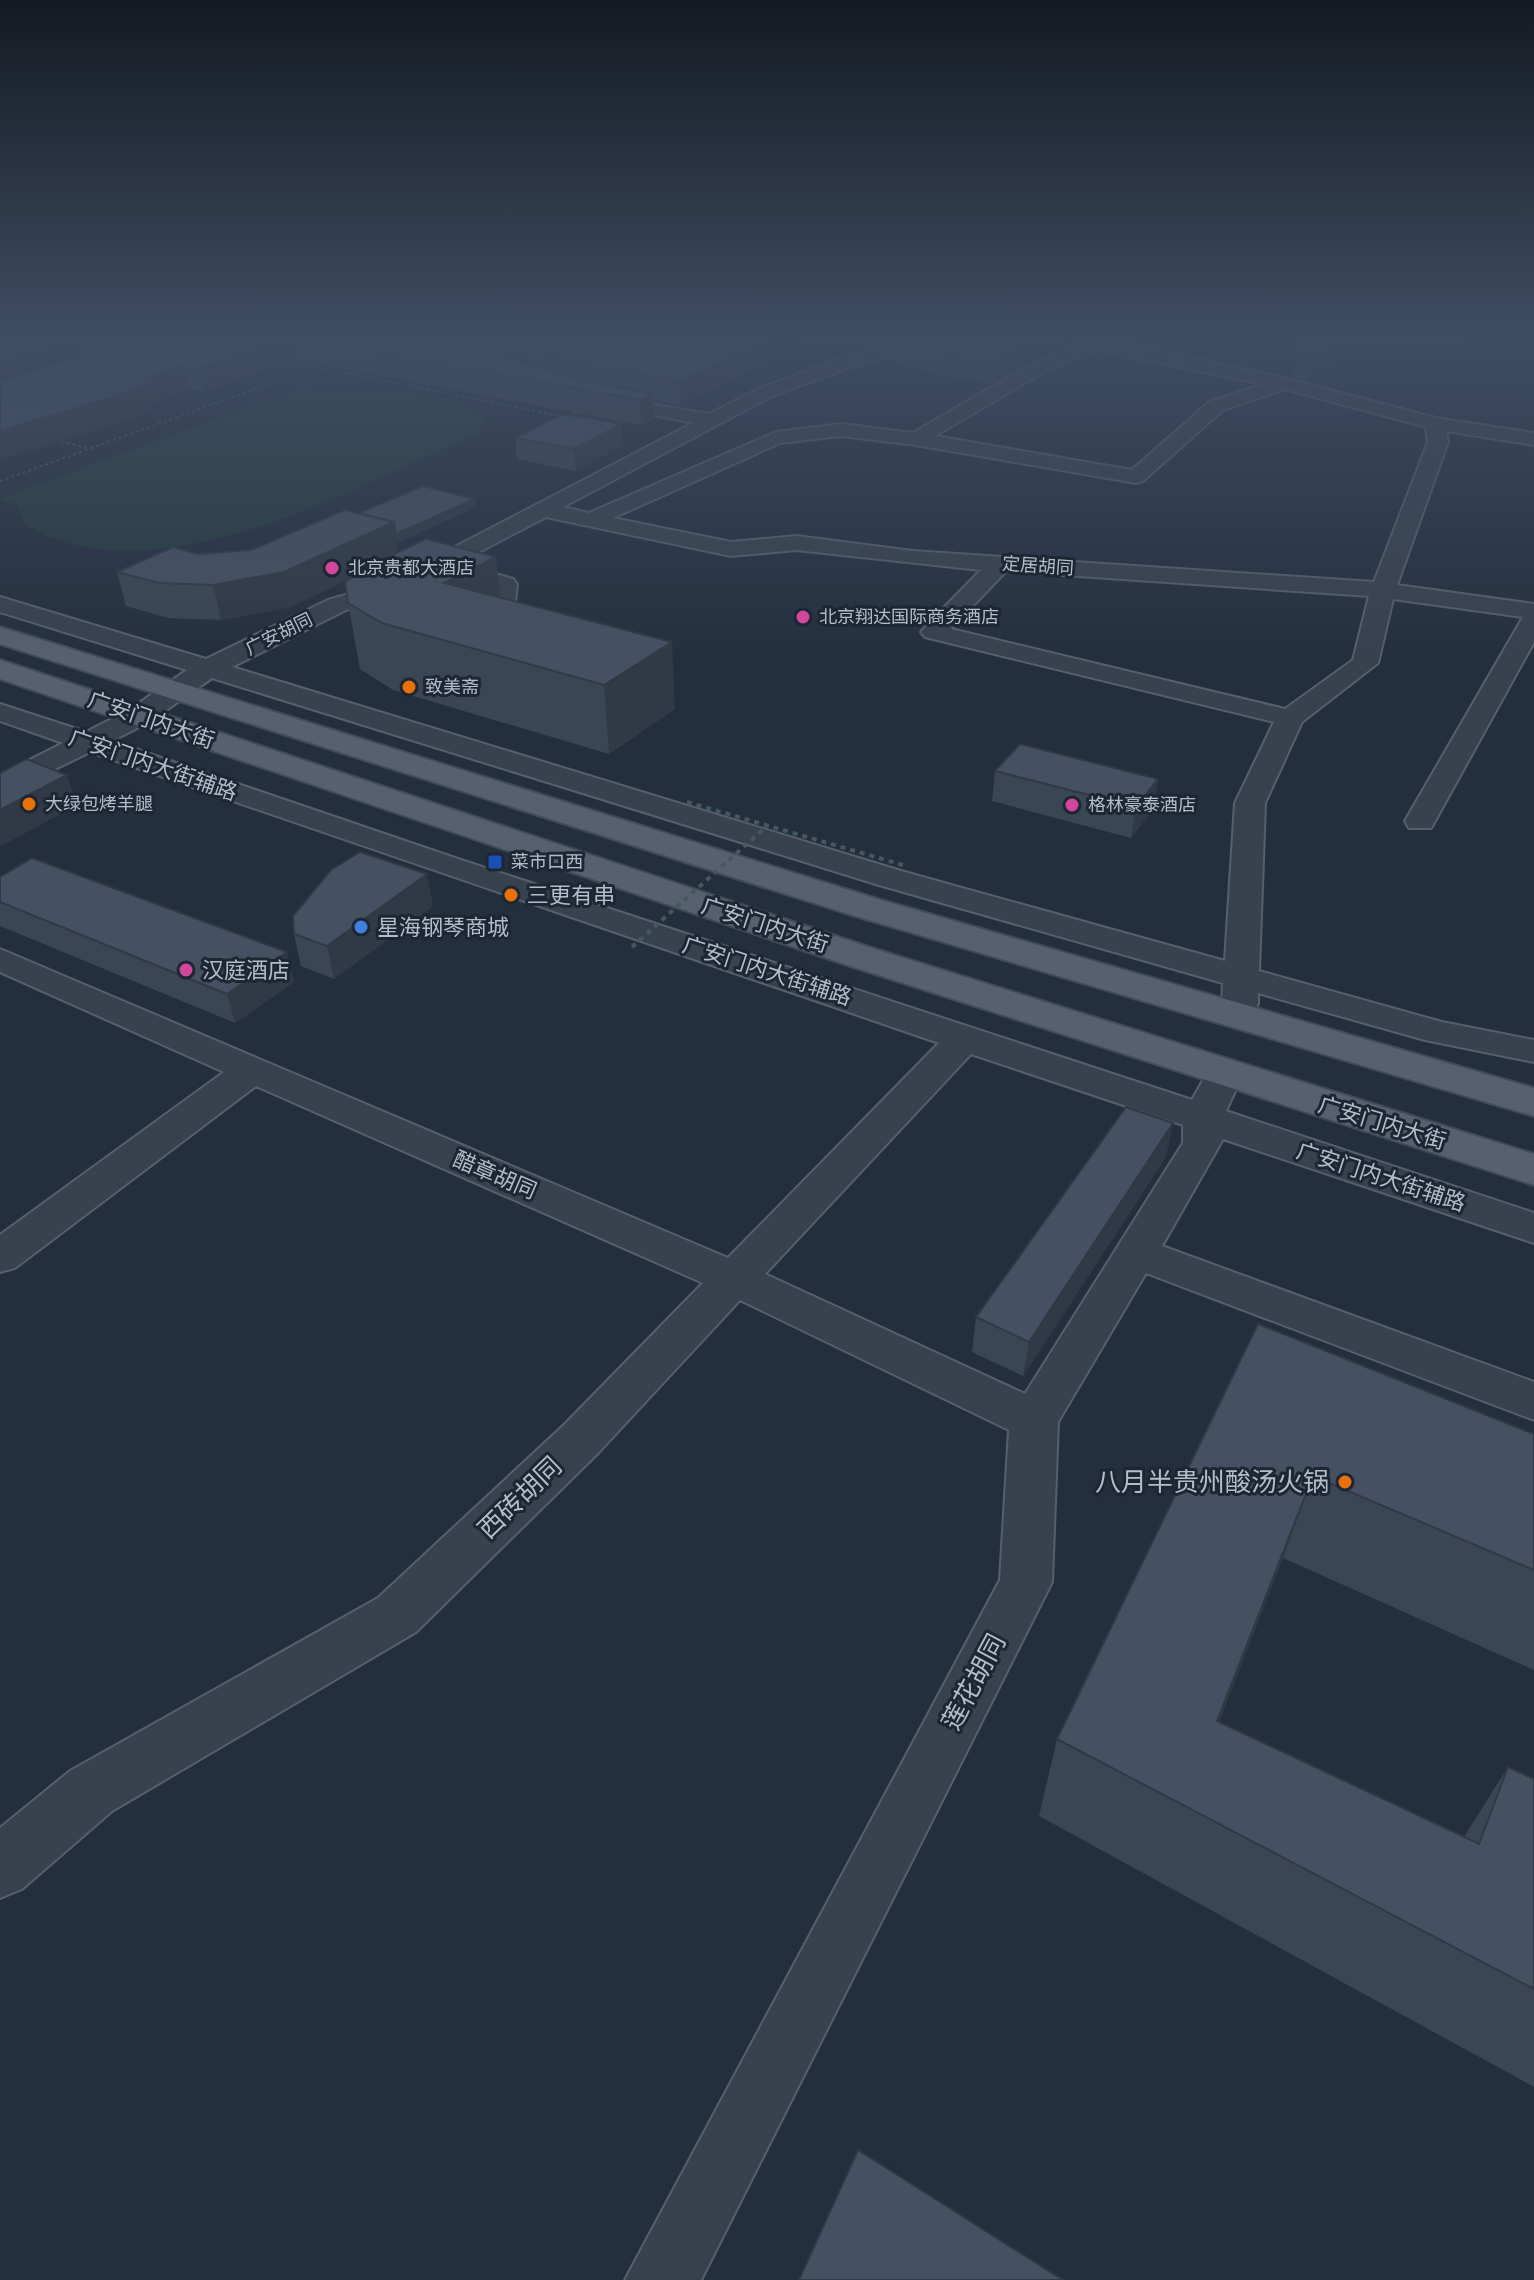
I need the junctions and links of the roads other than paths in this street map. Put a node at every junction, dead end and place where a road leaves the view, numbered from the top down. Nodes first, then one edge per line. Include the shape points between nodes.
1 (666, 443) edge
2 (764, 443) edge
3 (941, 443) edge
4 (1174, 443) edge
5 (1437, 443) edge
6 (545, 510) junction
7 (590, 520) junction
8 (1001, 563) junction
9 (439, 564) junction
10 (392, 589) junction
11 (1383, 590) junction
12 (1534, 611) edge
13 (2, 615) edge
14 (1534, 619) edge
15 (551, 641) edge
16 (269, 667) junction
17 (0, 669) edge
18 (196, 686) junction
19 (0, 712) edge
20 (139, 716) junction
21 (1290, 718) junction
22 (87, 742) junction
23 (0, 787) edge
24 (1420, 821) dead end
25 (0, 959) edge
26 (1241, 979) junction
27 (1239, 1016) junction
28 (966, 1037) junction
29 (1534, 1051) edge
30 (252, 1070) junction
31 (1214, 1096) junction
32 (1534, 1102) edge
33 (1534, 1170) edge
34 (1534, 1228) edge
35 (1136, 1253) junction
36 (0, 1257) edge
37 (737, 1280) junction
38 (1534, 1401) edge
39 (1034, 1420) junction
40 (0, 1867) edge
41 (662, 2280) edge

1 - 6 street, 广安胡同
2 - 7 street
3 - 4 street via 1136,477
5 - 11 street
6 - 7 street, 定居胡同
6 - 9 street, 广安胡同
7 - 8 street, 定居胡同 via 731,549 796,543
8 - 11 street, 定居胡同
8 - 21 street via 934,632
9 - 10 street, 广安胡同
9 - 15 street via 505,584 503,604
10 - 16 street, 广安胡同 via 366,615
10 - 18 street, 广安胡同 via 337,605
11 - 12 street, 定居胡同
11 - 21 street via 1365,663
13 - 18 street
13 - 18 main road, 广安门内大街 via 36,647
14 - 24 street
16 - 18 street
16 - 26 street via 861,869
17 - 20 main road, 广安门内大街
18 - 20 street, 广安胡同
18 - 27 main road, 广安门内大街 via 868,908
19 - 22 street, 广安门内大街辅路
20 - 22 street, 广安胡同
20 - 31 main road, 广安门内大街
21 - 26 street via 1250,803
22 - 23 street, 广安胡同
22 - 28 street, 广安门内大街辅路
25 - 30 street, 醋章胡同
26 - 27 street
26 - 29 street via 1438,1032
27 - 32 main road, 广安门内大街
28 - 31 street, 广安门内大街辅路
28 - 37 street, 西砖胡同
30 - 36 street
30 - 37 street, 醋章胡同
31 - 33 main road, 广安门内大街
31 - 34 street, 广安门内大街辅路
31 - 35 street, 莲花胡同 via 1203,1143
35 - 38 street
35 - 39 street, 莲花胡同
37 - 39 street, 醋章胡同
37 - 40 street, 西砖胡同 via 397,1615 91,1791
39 - 41 street, 莲花胡同 via 1026,1582

